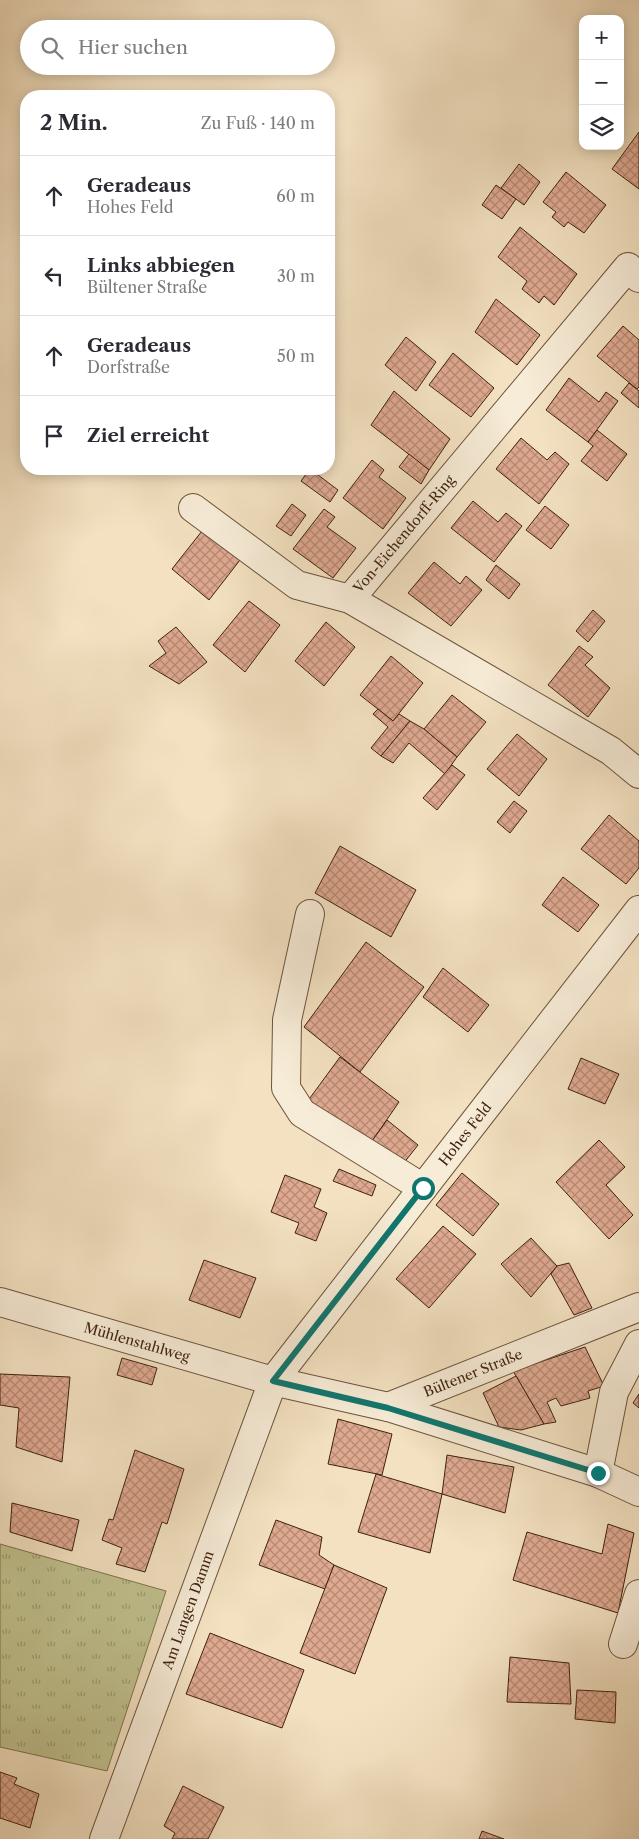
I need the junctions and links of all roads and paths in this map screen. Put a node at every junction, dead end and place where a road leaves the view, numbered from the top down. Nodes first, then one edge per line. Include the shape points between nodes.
1 (639, 278) edge
2 (193, 508) dead end
3 (350, 599) junction
4 (639, 774) edge
5 (639, 910) edge
6 (310, 914) dead end
7 (423, 1188) junction
8 (0, 1302) edge
9 (639, 1307) edge
10 (639, 1344) edge
11 (273, 1381) junction
12 (388, 1408) junction
13 (598, 1473) junction
14 (639, 1492) edge
15 (639, 1594) edge
16 (623, 1644) dead end
17 (104, 1839) edge

1 - 3 street, Von-Eichendorff-Ring via 628,267
2 - 3 street via 297,585
3 - 4 street, Von-Eichendorff-Ring via 611,751
5 - 7 street, Hohes Feld
6 - 7 street via 287,1020 286,1088 302,1113
7 - 11 street, Hohes Feld
8 - 11 street, Mühlenstahlweg
9 - 12 street, Bültener Straße
10 - 13 street via 614,1392
11 - 12 street
11 - 17 street, Am Langen Damm
12 - 13 street
13 - 14 street
15 - 16 street

